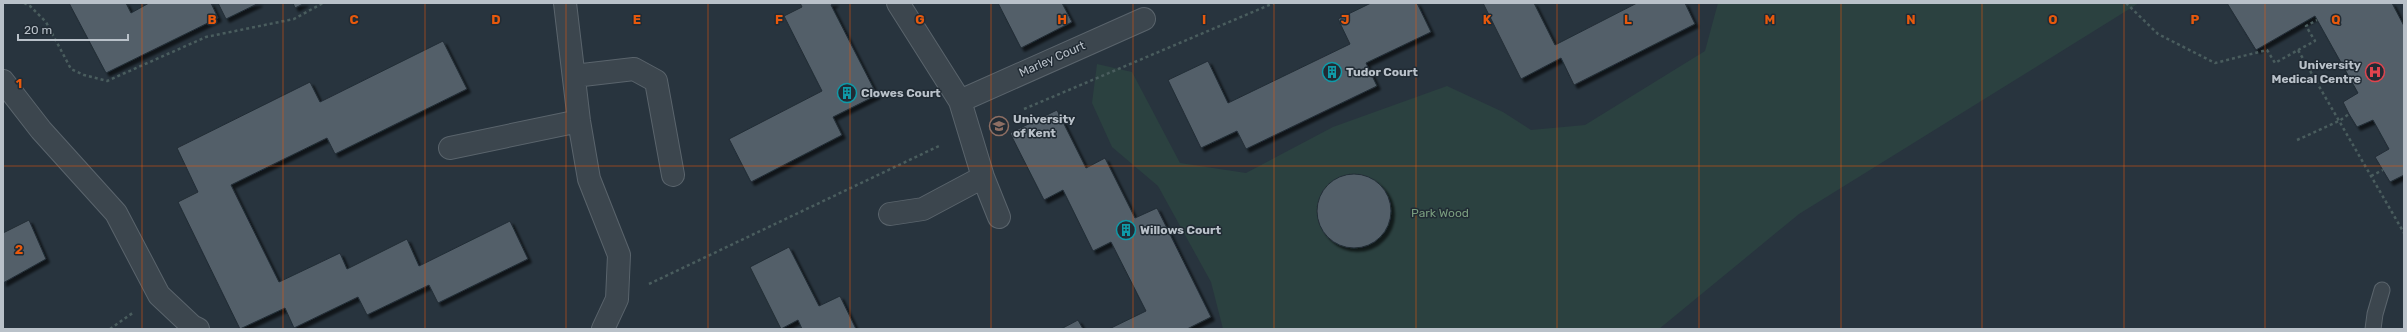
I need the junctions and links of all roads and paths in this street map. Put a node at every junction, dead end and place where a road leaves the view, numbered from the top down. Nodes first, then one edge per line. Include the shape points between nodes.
1 (24, 3) edge
2 (323, 3) edge
3 (565, 3) edge
4 (898, 3) edge
5 (2126, 3) edge
6 (1144, 19) dead end
7 (2317, 20) dead end
8 (2298, 50) junction
9 (574, 76) junction
10 (3, 81) edge
11 (960, 101) junction
12 (2350, 114) dead end
13 (579, 121) junction
14 (2339, 122) junction
15 (2297, 140) dead end
16 (450, 148) dead end
17 (2383, 170) dead end
18 (673, 175) dead end
19 (2371, 176) junction
20 (983, 177) junction
21 (890, 214) dead end
22 (999, 217) dead end
23 (2404, 233) edge
24 (2382, 290) dead end
25 (198, 329) edge
26 (603, 329) edge
27 (2374, 329) edge

1 - 2 path via 46,22 71,69 107,80 206,37 294,18
3 - 9 street
4 - 11 street
5 - 8 path via 2158,34 2214,63 2267,50 2275,63
6 - 11 street, Marley Court
7 - 8 path via 2306,26 2315,41
8 - 14 path
9 - 13 street
9 - 18 street via 634,69 656,81
10 - 25 street via 42,130 116,213 159,295
11 - 20 street
12 - 14 path
13 - 16 street
13 - 26 street via 589,179 619,255 618,299
14 - 15 path
14 - 19 path
17 - 19 path
19 - 23 path
20 - 21 street via 923,209
20 - 22 street
24 - 27 lane via 2375,314

